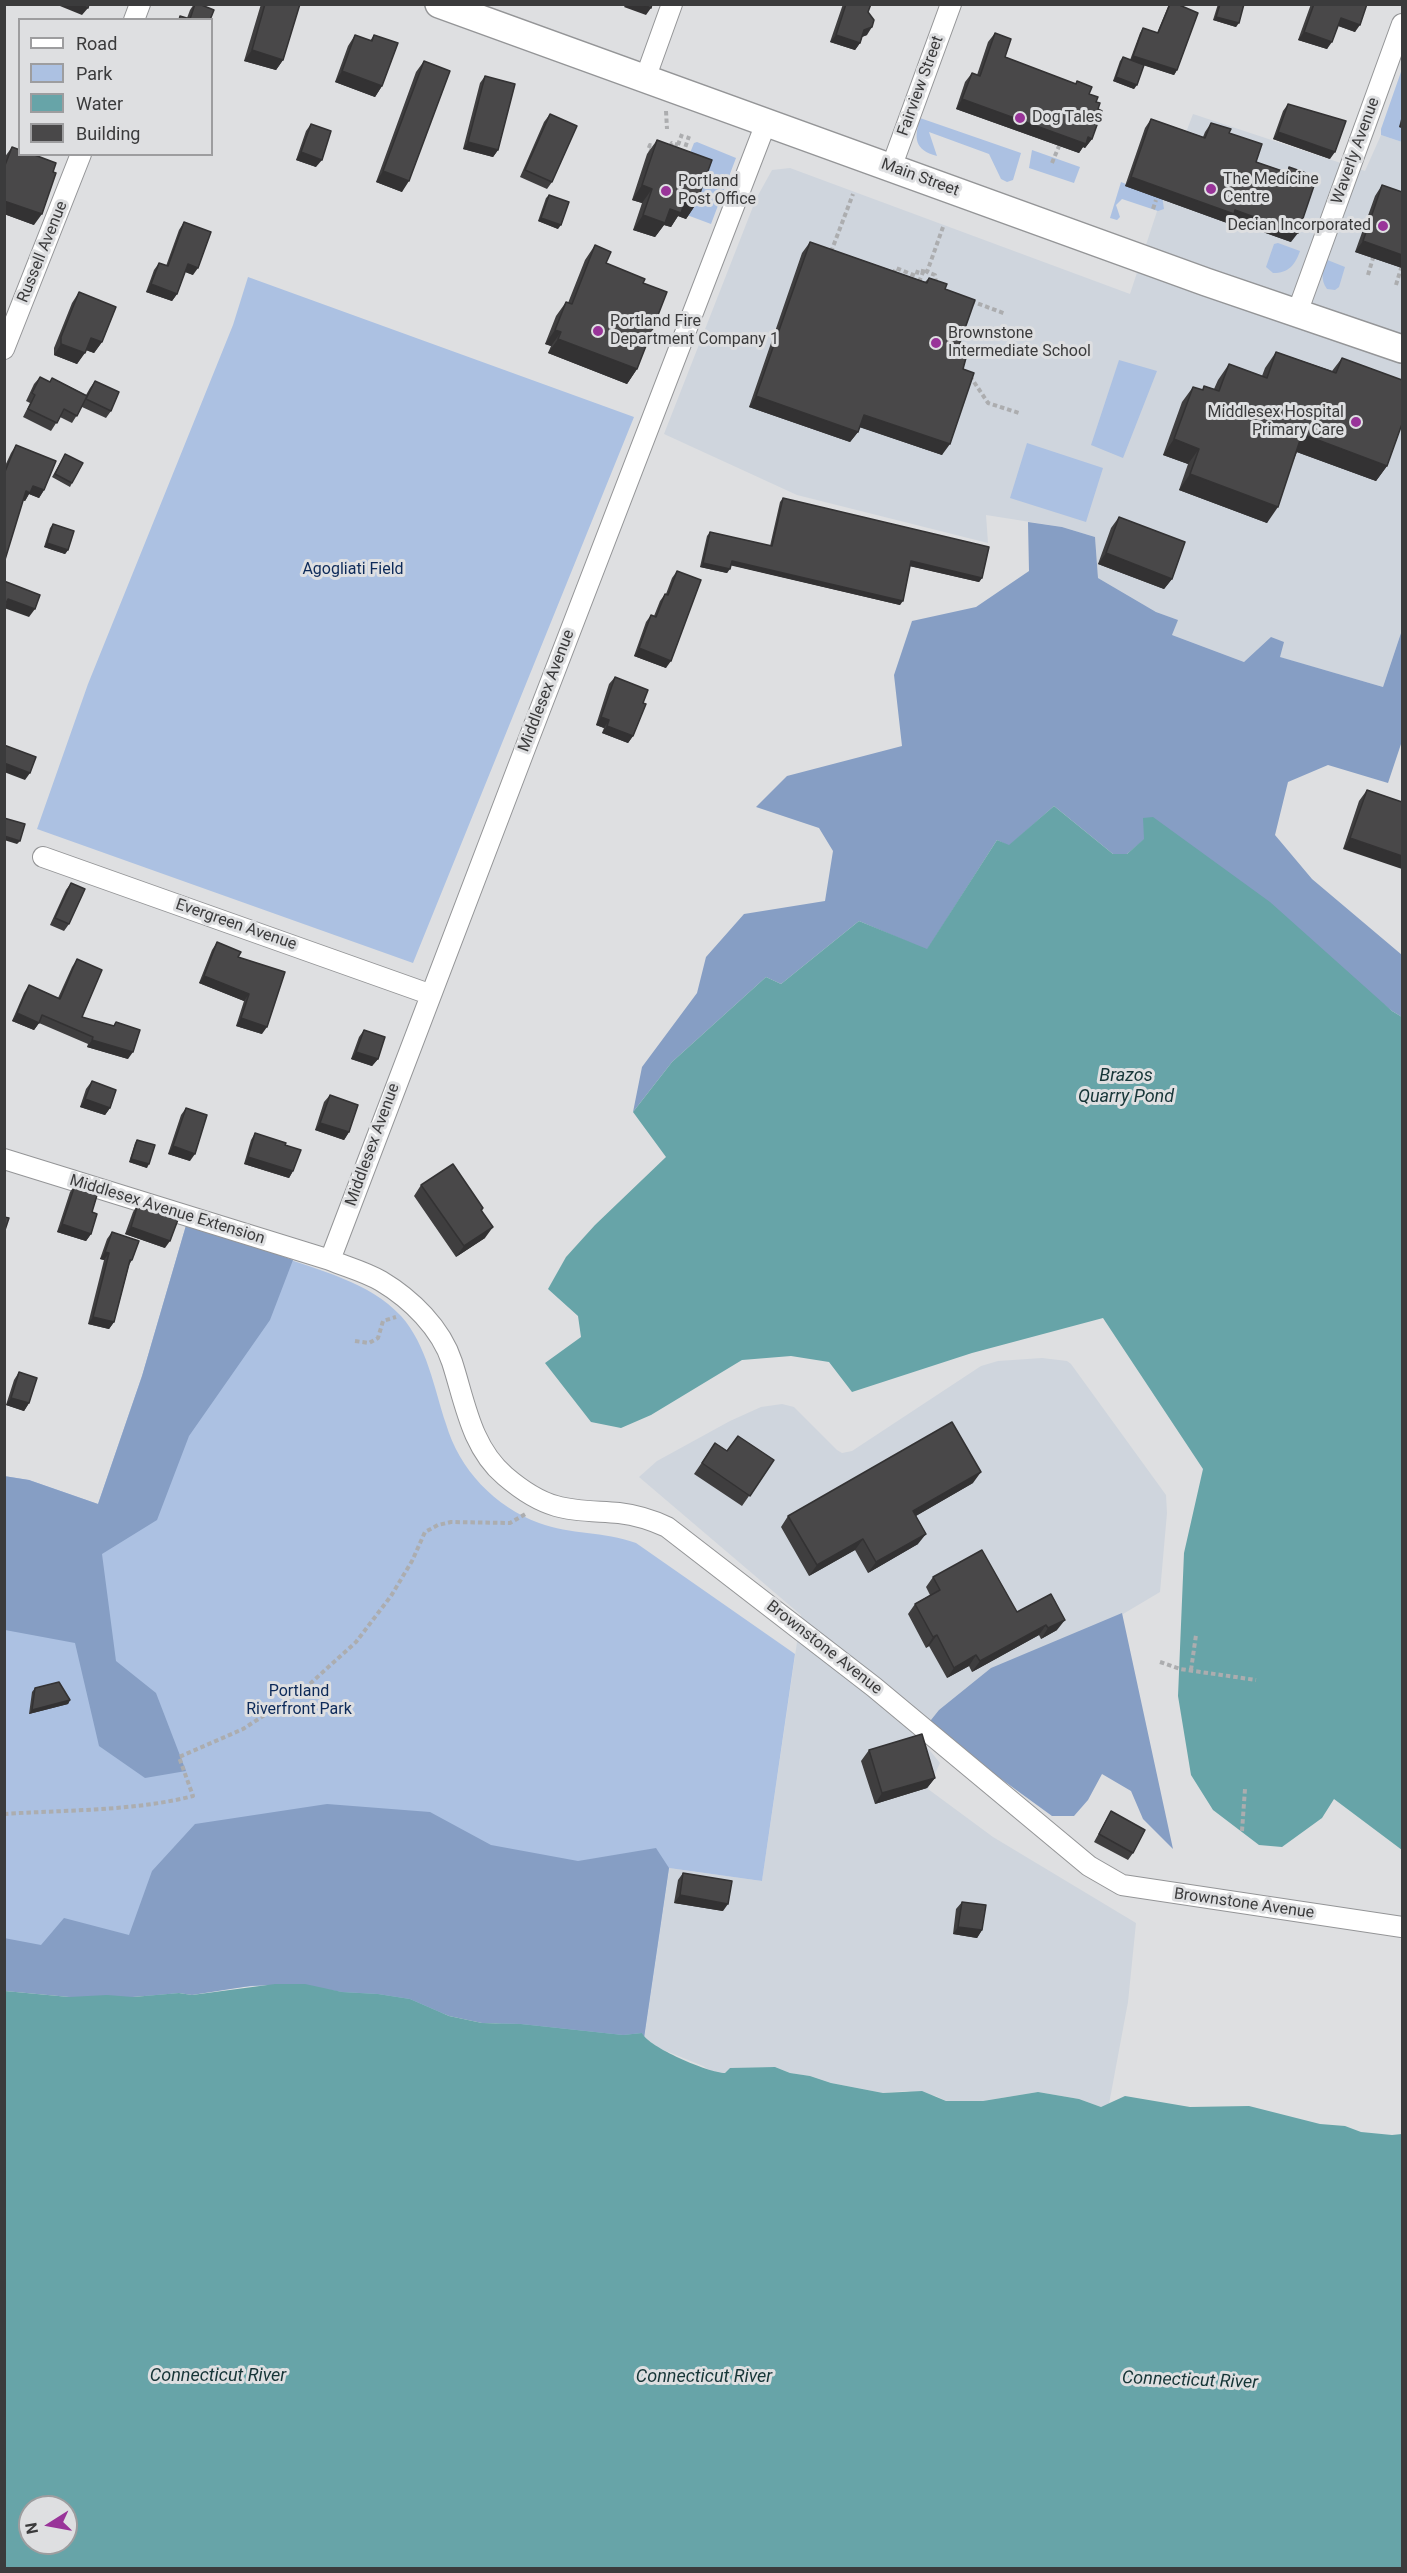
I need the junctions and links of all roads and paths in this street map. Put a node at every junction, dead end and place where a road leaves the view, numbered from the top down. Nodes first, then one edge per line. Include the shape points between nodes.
1 (439, 4) edge
2 (672, 4) edge
3 (951, 4) edge
4 (1402, 24) edge
5 (645, 79) junction
6 (666, 108) dead end
7 (766, 123) junction
8 (667, 129) dead end
9 (682, 134) dead end
10 (689, 136) dead end
11 (1059, 146) edge
12 (668, 152) edge
13 (80, 156) edge
14 (681, 161) edge
15 (1052, 164) dead end
16 (891, 168) junction
17 (853, 194) dead end
18 (1156, 200) edge
19 (1153, 209) dead end
20 (943, 227) dead end
21 (1373, 258) edge
22 (827, 262) edge
23 (1402, 264) edge
24 (926, 272) junction
25 (1368, 275) dead end
26 (927, 279) edge
27 (919, 282) junction
28 (925, 285) edge
29 (1396, 285) dead end
30 (935, 288) edge
31 (962, 298) edge
32 (1297, 313) junction
33 (1006, 314) dead end
34 (4, 349) edge
35 (1402, 349) edge
36 (968, 373) edge
37 (1019, 413) dead end
38 (43, 857) dead end
39 (429, 994) junction
40 (4, 1159) edge
41 (330, 1260) junction
42 (397, 1316) dead end
43 (355, 1341) dead end
44 (528, 1512) dead end
45 (1196, 1635) dead end
46 (1160, 1662) dead end
47 (1191, 1671) junction
48 (1256, 1680) dead end
49 (1245, 1789) dead end
50 (4, 1814) edge
51 (1242, 1831) dead end
52 (1402, 1927) edge

1 - 5 main road, Main Street
2 - 5 street
3 - 16 street, Fairview Street
4 - 32 street, Waverly Avenue
5 - 7 main road, Main Street
6 - 8 path
7 - 16 main road, Main Street
7 - 39 street, Middlesex Avenue
9 - 12 path via 677,147 672,143
10 - 14 path
11 - 15 path
13 - 34 street, Russell Avenue
16 - 32 main road, Main Street
17 - 22 path
18 - 19 path
20 - 24 path
21 - 25 path
23 - 29 path
24 - 26 path
24 - 27 path
24 - 27 path via 918,270 916,276 896,268 894,272
24 - 30 path via 938,280
27 - 28 path
31 - 33 path
32 - 35 main road, Main Street
36 - 37 path via 988,403
38 - 39 street, Evergreen Avenue
39 - 41 street, Middlesex Avenue
40 - 41 street, Middlesex Avenue Extension
41 - 52 street, Brownstone Avenue via 380,1280 431,1324 448,1350 478,1441 503,1475 555,1506 638,1516 667,1527 874,1687 1097,1871 1122,1885
42 - 43 path via 382,1322 378,1338 369,1343
44 - 50 path via 510,1523 451,1522 425,1532 392,1596 356,1642 310,1684 243,1730 179,1757 193,1796 125,1806
45 - 47 path
46 - 47 path
47 - 48 path
49 - 51 path

